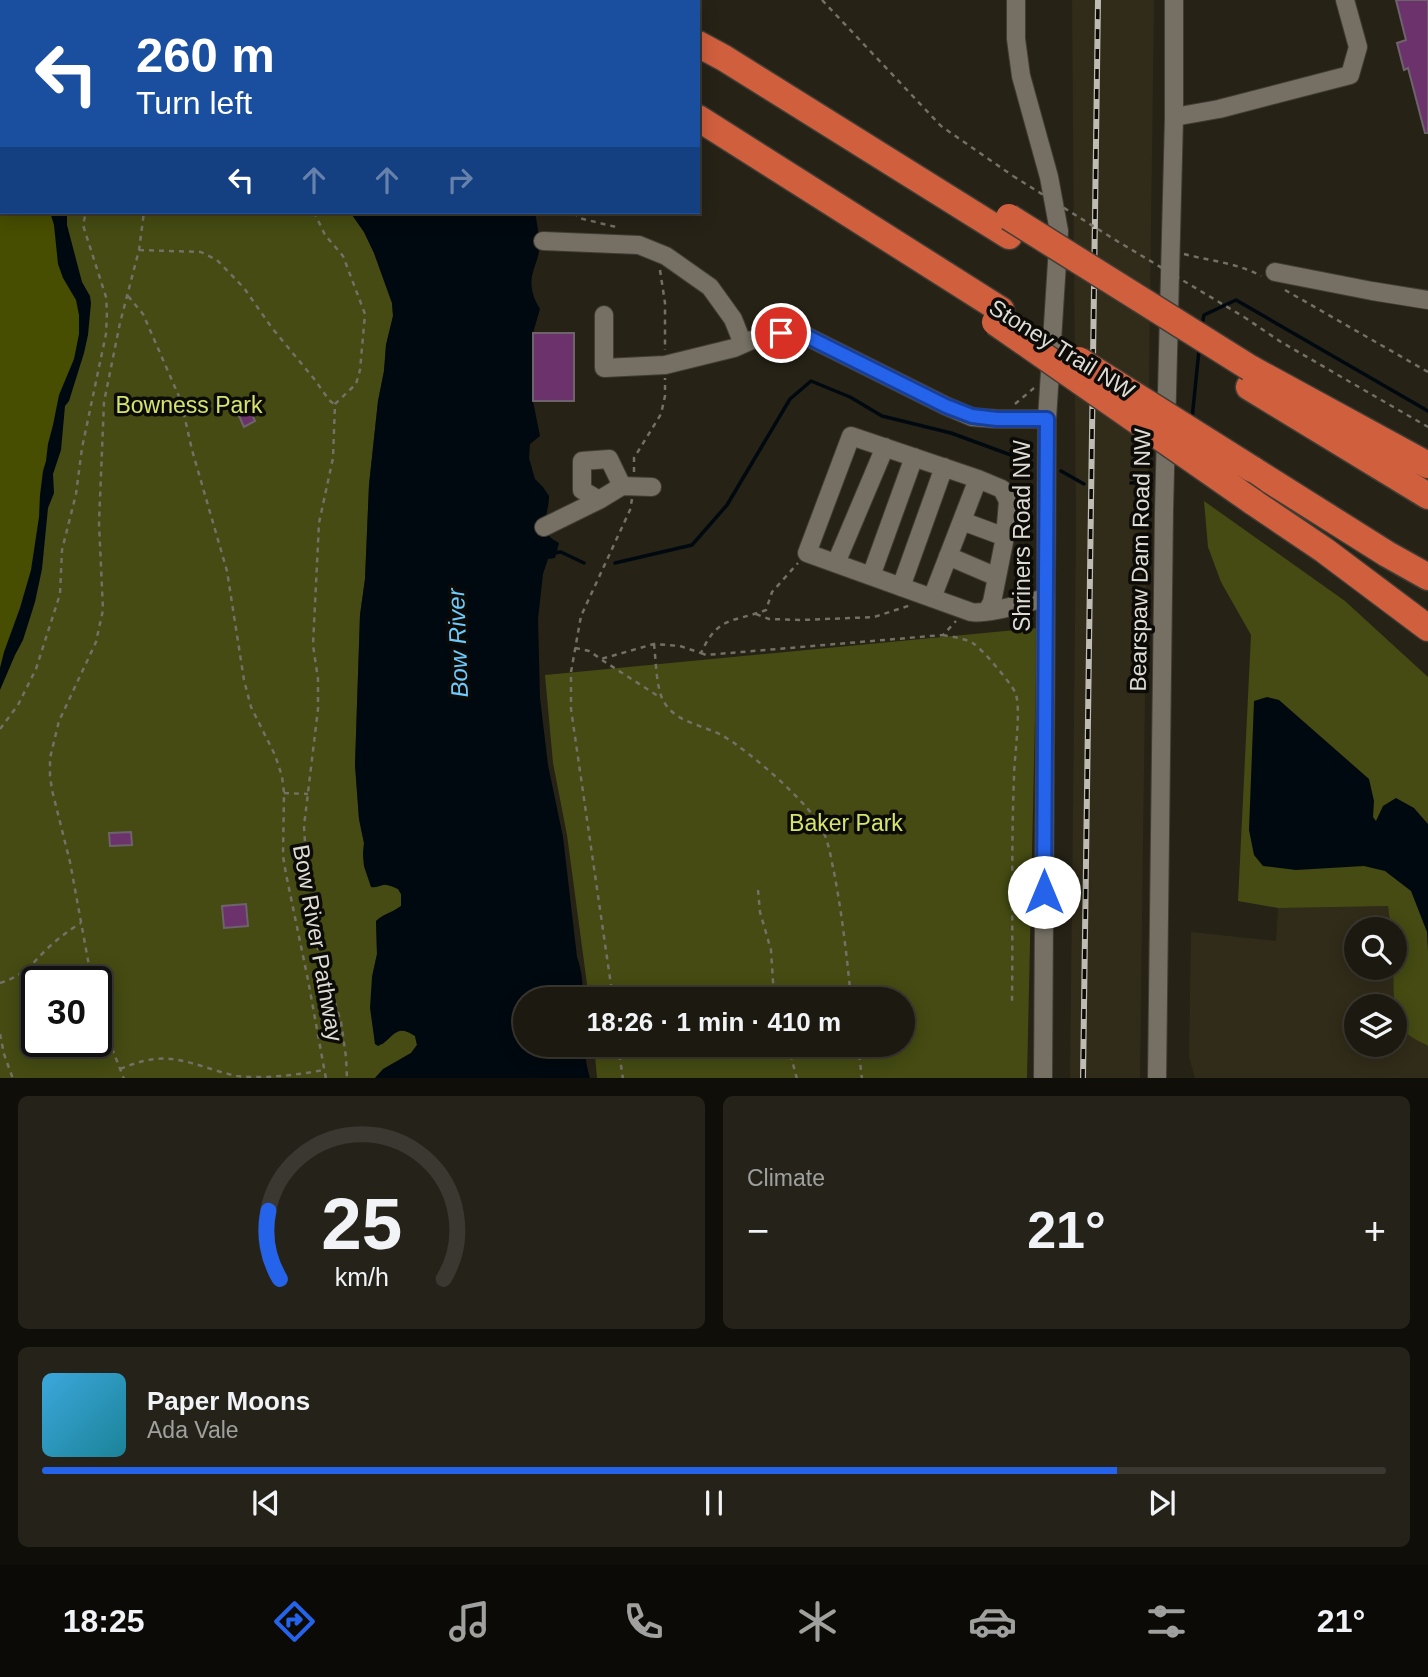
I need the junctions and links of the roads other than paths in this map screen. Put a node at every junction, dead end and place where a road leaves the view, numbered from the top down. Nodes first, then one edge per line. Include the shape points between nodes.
1 (1016, 0) edge
2 (1174, 0) edge
3 (1345, 0) edge
4 (700, 45) edge
5 (1174, 117) junction
6 (700, 119) edge
7 (543, 241) dead end
8 (1269, 274) road end
9 (1428, 300) edge
10 (604, 315) dead end
11 (998, 316) junction
12 (743, 344) junction
13 (1250, 377) junction
14 (1047, 419) junction
15 (885, 447) junction
16 (914, 457) junction
17 (1428, 465) edge
18 (944, 467) junction
19 (978, 479) junction
20 (628, 486) junction
21 (653, 487) dead end
22 (1428, 496) edge
23 (599, 500) junction
24 (961, 521) junction
25 (544, 527) dead end
26 (1005, 537) junction
27 (948, 556) junction
28 (836, 564) junction
29 (871, 576) junction
30 (998, 577) junction
31 (1428, 577) edge
32 (901, 587) junction
33 (927, 596) junction
34 (1046, 598) junction
35 (987, 611) junction
36 (1428, 628) edge
37 (1043, 1078) edge
38 (1157, 1078) edge

1 - 14 street, Shriners Road NW via 1021,76 1059,230
2 - 5 street, Bearspaw Dam Road NW
3 - 5 street via 1358,47 1350,75
4 - 13 highway via 1009,226
5 - 38 street, Bearspaw Dam Road NW
6 - 11 highway, Stoney Trail NW
7 - 12 street via 639,245 666,256 710,287 733,319
8 - 9 street
10 - 12 street via 604,368 665,365
11 - 31 highway, Stoney Trail NW, bridge
11 - 36 highway, bridge
12 - 14 street via 781,333 806,336 972,416
13 - 17 highway
13 - 22 highway
14 - 34 street, Shriners Road NW
15 - 16 street
15 - 28 street
15 - 28 street via 851,436 807,553
16 - 18 street
16 - 29 street
18 - 19 street
18 - 32 street
19 - 24 street
19 - 26 street via 1002,489 1008,501
20 - 21 street
20 - 23 street
20 - 23 street via 609,459 582,461 582,490
23 - 25 street
24 - 26 street
24 - 27 street
26 - 30 street
27 - 30 street
27 - 33 street
28 - 29 street
29 - 32 street
30 - 35 street
32 - 33 street
33 - 35 street via 965,610
34 - 35 street
34 - 37 street, Shriners Road NW

